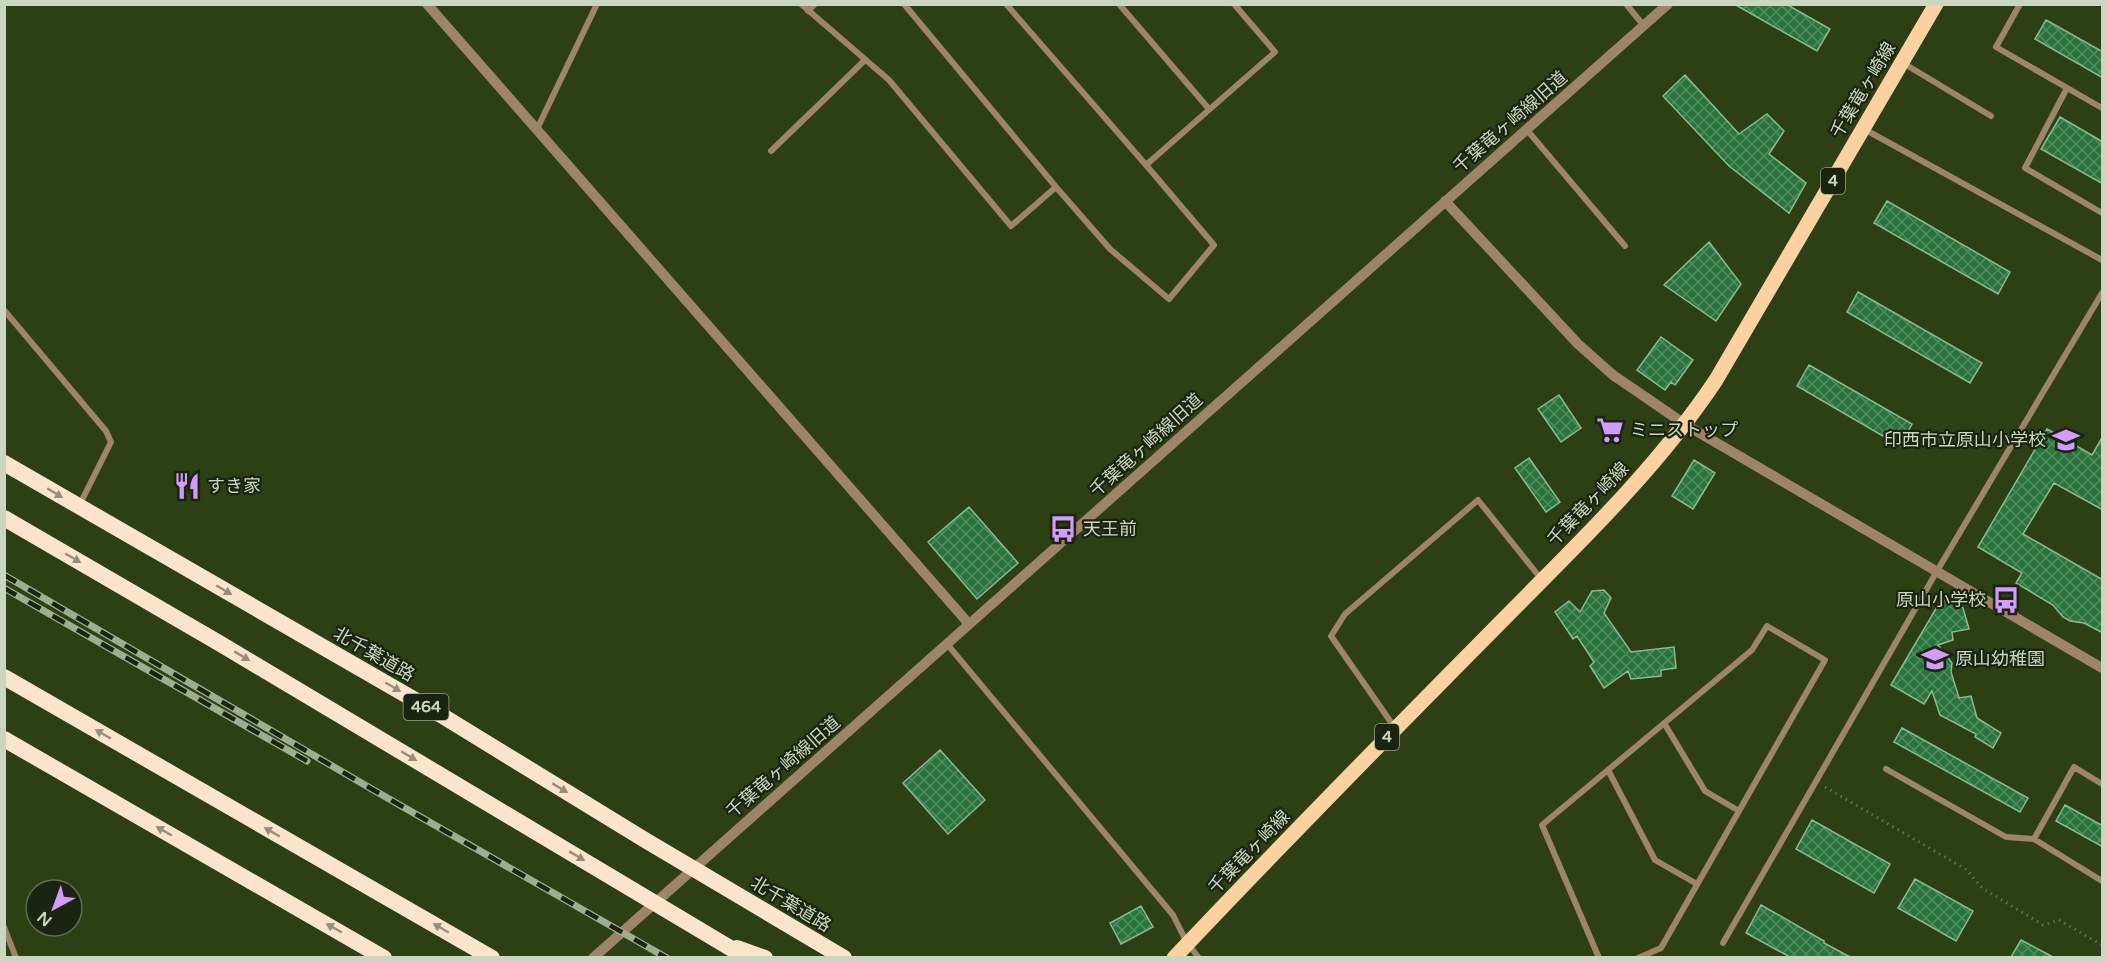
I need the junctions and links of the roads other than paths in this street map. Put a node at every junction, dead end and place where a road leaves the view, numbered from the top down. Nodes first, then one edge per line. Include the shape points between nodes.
1 (427, 4) edge
2 (597, 4) edge
3 (801, 4) edge
4 (815, 4) edge
5 (904, 4) edge
6 (1006, 4) edge
7 (1119, 4) edge
8 (1234, 4) edge
9 (1626, 4) edge
10 (1668, 4) edge
11 (1936, 4) edge
12 (2020, 4) edge
13 (808, 11) junction
14 (1644, 26) junction
15 (865, 60) junction
16 (1902, 62) junction
17 (2067, 88) junction
18 (2103, 108) edge
19 (1209, 109) junction
20 (1991, 116) dead end
21 (1863, 128) junction
22 (537, 129) junction
23 (1527, 130) junction
24 (771, 151) dead end
25 (1146, 165) junction
26 (1056, 187) junction
27 (1445, 201) junction
28 (2103, 213) edge
29 (1625, 246) dead end
30 (2103, 260) edge
31 (2103, 293) edge
32 (4, 310) edge
33 (1686, 425) junction
34 (4, 463) edge
35 (78, 507) junction
36 (4, 518) edge
37 (1938, 571) junction
38 (1542, 580) junction
39 (969, 624) junction
40 (947, 644) junction
41 (2103, 668) edge
42 (4, 677) edge
43 (1664, 723) junction
44 (1395, 729) junction
45 (4, 740) edge
46 (1886, 769) dead end
47 (1608, 770) junction
48 (2103, 784) edge
49 (1739, 811) junction
50 (2034, 839) junction
51 (693, 868) junction
52 (2103, 881) edge
53 (1697, 884) junction
54 (4, 927) edge
55 (1187, 943) junction
56 (1723, 943) dead end
57 (725, 944) junction
58 (16, 957) edge
59 (384, 957) edge
60 (492, 957) edge
61 (593, 957) edge
62 (747, 957) edge
63 (765, 957) edge
64 (844, 957) edge
65 (1174, 957) edge
66 (1199, 957) edge
67 (1599, 957) edge
68 (1638, 957) edge

1 - 22 street
2 - 22 street
3 - 13 street
4 - 13 street
5 - 26 street
6 - 25 street
7 - 19 street
8 - 19 street via 1275,52
9 - 14 street
10 - 14 street, 千葉竜ヶ崎線旧道
11 - 16 main road, 千葉竜ヶ崎線 / 4
12 - 17 street via 1996,47
13 - 15 street
14 - 23 street, 千葉竜ヶ崎線旧道
15 - 24 street
15 - 26 street via 889,80 1011,226
16 - 20 street
16 - 21 main road, 千葉竜ヶ崎線 / 4
17 - 18 street
17 - 28 street via 2025,168
19 - 25 street
21 - 30 street
21 - 33 main road, 千葉竜ヶ崎線 / 4 via 1716,381
22 - 39 street
23 - 27 street, 千葉竜ヶ崎線旧道
23 - 29 street
25 - 26 street via 1214,245 1169,299 1110,249
27 - 33 street via 1578,344 1612,375
27 - 39 street, 千葉竜ヶ崎線旧道
31 - 37 street
32 - 35 street via 109,436 111,442
33 - 37 street
33 - 38 main road, 千葉竜ヶ崎線 / 4 via 1632,488
34 -> 35 highway, 北千葉道路 / 464
35 -> 51 highway, 北千葉道路 / 464 via 441,715
36 -> 57 highway
37 - 41 street
37 - 56 street
38 - 44 main road, 千葉竜ヶ崎線 / 4
38 - 44 street via 1478,500 1345,614 1331,636
39 - 40 street, 千葉竜ヶ崎線旧道
40 - 51 street, 千葉竜ヶ崎線旧道
40 - 55 street via 1173,915
60 -> 42 highway
43 - 47 street
43 - 49 street via 1705,791
43 - 49 street via 1752,650 1767,626 1825,660
44 - 55 main road, 千葉竜ヶ崎線 / 4
59 -> 45 highway
46 - 50 street via 2006,837
47 - 53 street via 1655,860
47 - 67 street via 1542,825
48 - 50 street via 2074,767
49 - 53 street
50 - 52 street
51 - 61 street, 千葉竜ヶ崎線旧道
51 - 64 highway, 北千葉道路 / 464
53 - 68 street via 1660,948
54 - 58 street
55 - 65 main road, 千葉竜ヶ崎線 / 4
55 - 66 street
57 - 62 highway
57 - 63 highway

